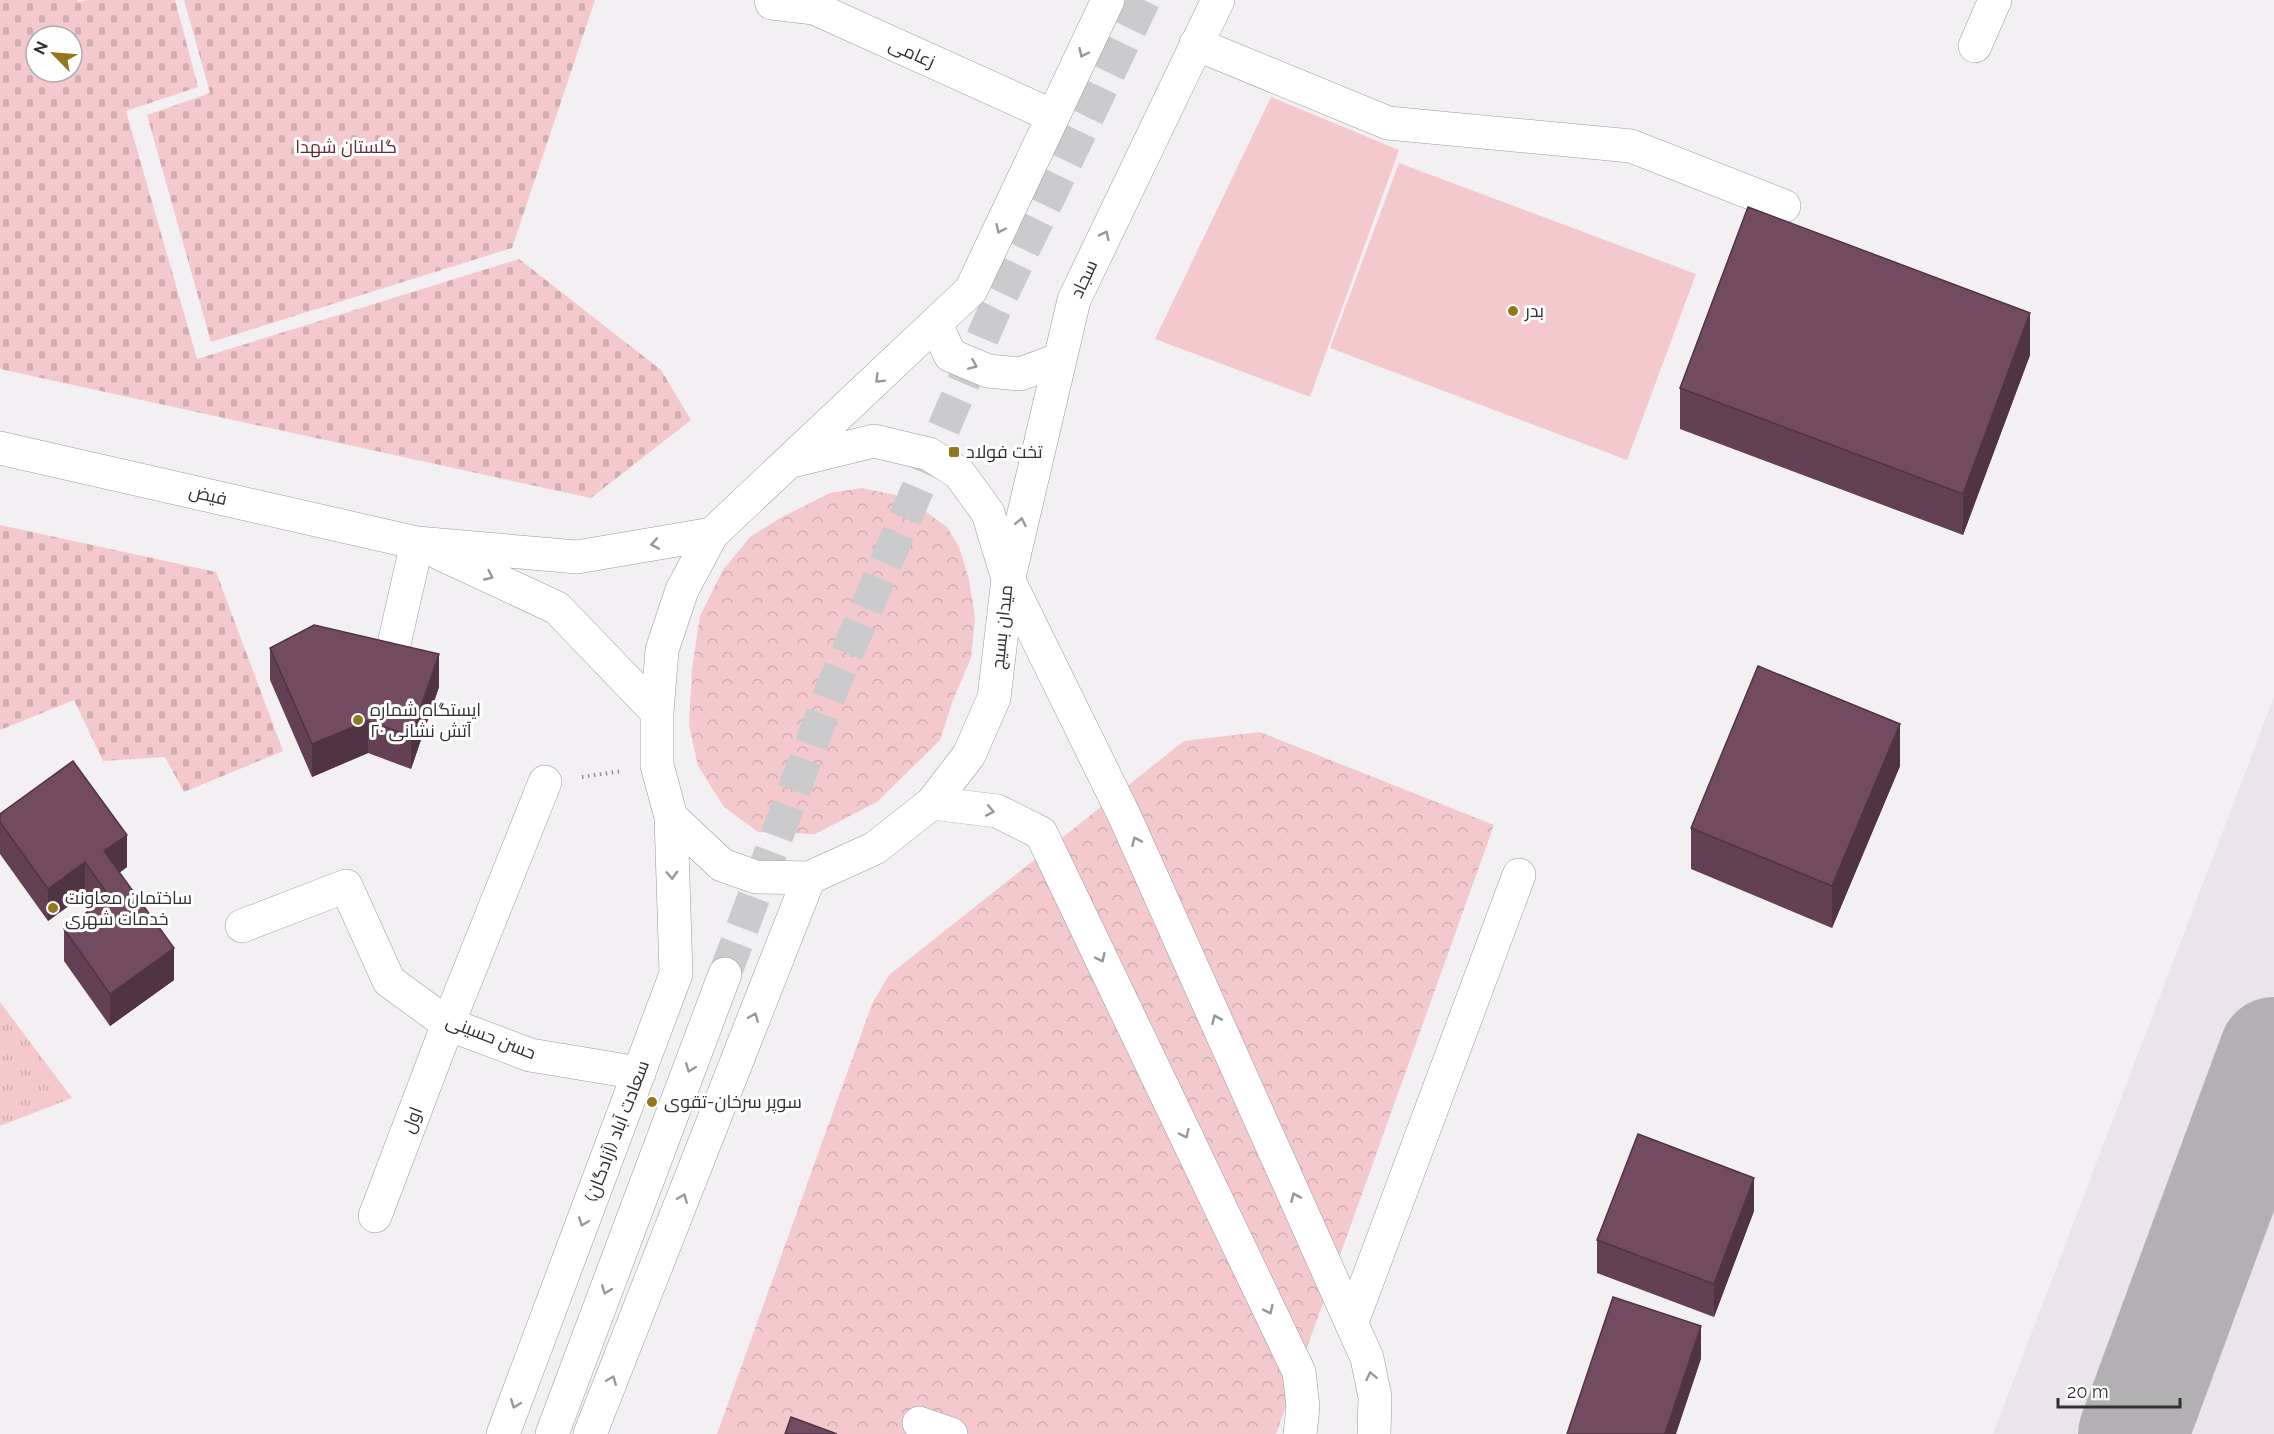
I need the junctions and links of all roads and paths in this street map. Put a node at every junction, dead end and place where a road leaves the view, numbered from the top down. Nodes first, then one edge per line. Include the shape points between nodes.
1 (771, 0) edge
2 (1108, 0) edge
3 (1218, 0) edge
4 (1995, 0) edge
5 (1197, 44) junction
6 (1975, 46) dead end
7 (1053, 116) junction
8 (1784, 206) dead end
9 (936, 324) junction
10 (1058, 360) junction
11 (0, 448) edge
12 (792, 461) junction
13 (712, 534) junction
14 (417, 543) junction
15 (1008, 579) junction
16 (387, 675) edge
17 (657, 712) junction
18 (657, 765) junction
19 (545, 782) joint
20 (932, 803) junction
21 (670, 817) junction
22 (1519, 875) dead end
23 (809, 878) junction
24 (242, 926) dead end
25 (725, 974) tunnel mouth
26 (448, 1024) junction
27 (639, 1073) junction
28 (375, 1216) dead end
29 (1352, 1322) junction
30 (919, 1423) dead end
31 (503, 1434) edge
32 (552, 1434) edge
33 (590, 1434) edge
34 (951, 1434) edge
35 (1300, 1434) edge
36 (1374, 1434) edge

1 - 7 main road, زعامی via 814,9
2 -> 7 main road
3 - 5 main road, سجاد
4 - 6 main road
5 - 8 main road via 1388,123 1631,146
10 -> 5 main road, سجاد via 1074,300
7 -> 9 main road via 971,290
9 -> 10 main road via 950,355 988,371 1020,374
9 -> 12 main road
15 -> 10 main road, سجاد
11 - 14 main road, فیض
12 - 13 main road, میدان بسیج
12 - 15 main road, میدان بسیج via 874,441 929,454 959,473 988,513
13 -> 14 main road via 576,557
13 - 17 main road, میدان بسیج via 682,590 662,650
14 - 16 main road
14 -> 17 main road via 556,608
15 - 20 main road, میدان بسیج via 994,698 969,754
29 -> 15 main road via 1125,817
17 - 18 main road, میدان بسیج
18 - 19 path
18 - 21 main road, میدان بسیج
19 - 26 main road, اول
20 - 23 main road, میدان بسیج via 875,848
20 -> 35 main road via 997,812 1041,833 1299,1372 1303,1407
21 - 23 main road, میدان بسیج via 722,865 756,877
21 -> 27 main road, سعادت آباد (آزادگان) via 676,974
22 - 29 main road
33 -> 23 main road
24 - 26 main road, حسن حسینی via 346,886 389,981
25 -> 32 main road
26 - 27 main road, حسن حسینی via 530,1055
26 - 28 main road, اول
27 -> 31 main road, سعادت آباد (آزادگان)
36 -> 29 main road via 1375,1397 1367,1358
30 - 34 main road

